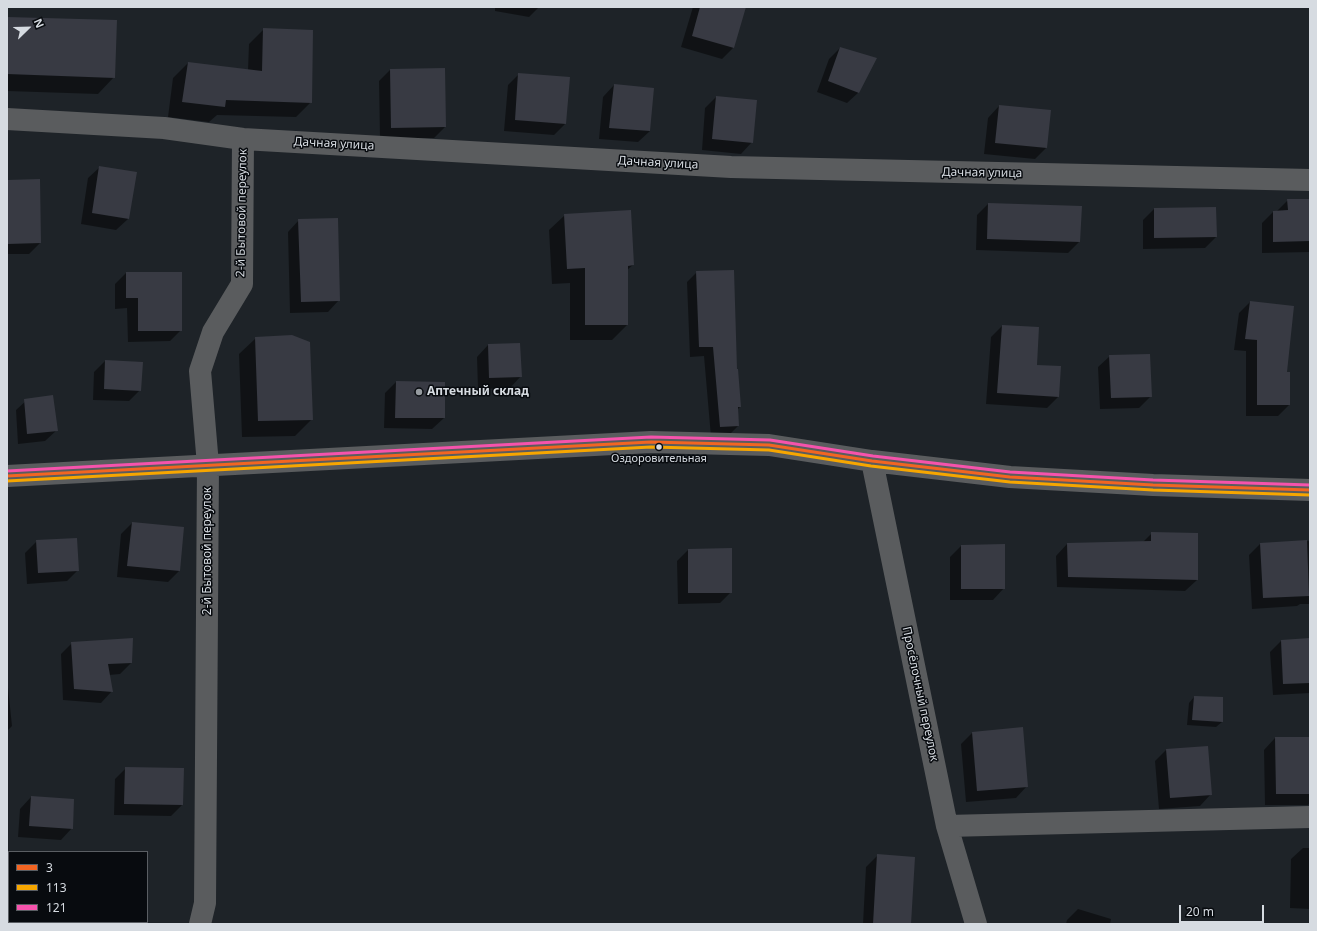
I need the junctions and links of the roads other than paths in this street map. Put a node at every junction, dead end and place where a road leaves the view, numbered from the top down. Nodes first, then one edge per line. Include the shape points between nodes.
1 (7, 119) edge
2 (243, 139) junction
3 (1310, 180) edge
4 (872, 461) junction
5 (208, 465) junction
6 (7, 476) edge
7 (1310, 490) edge
8 (1310, 817) edge
9 (947, 826) junction
10 (200, 924) edge
11 (976, 924) edge

1 - 2 street, Дачная улица via 164,128
2 - 3 street, Дачная улица via 731,167
2 - 5 street, 2-й Бытовой переулок via 242,284 213,332 200,371
4 - 5 street via 769,445 651,442
4 - 7 street via 1010,477
4 - 9 street, Просёлочный переулок
5 - 6 street
5 - 10 street, 2-й Бытовой переулок via 205,903
8 - 9 street
9 - 11 street, Просёлочный переулок

